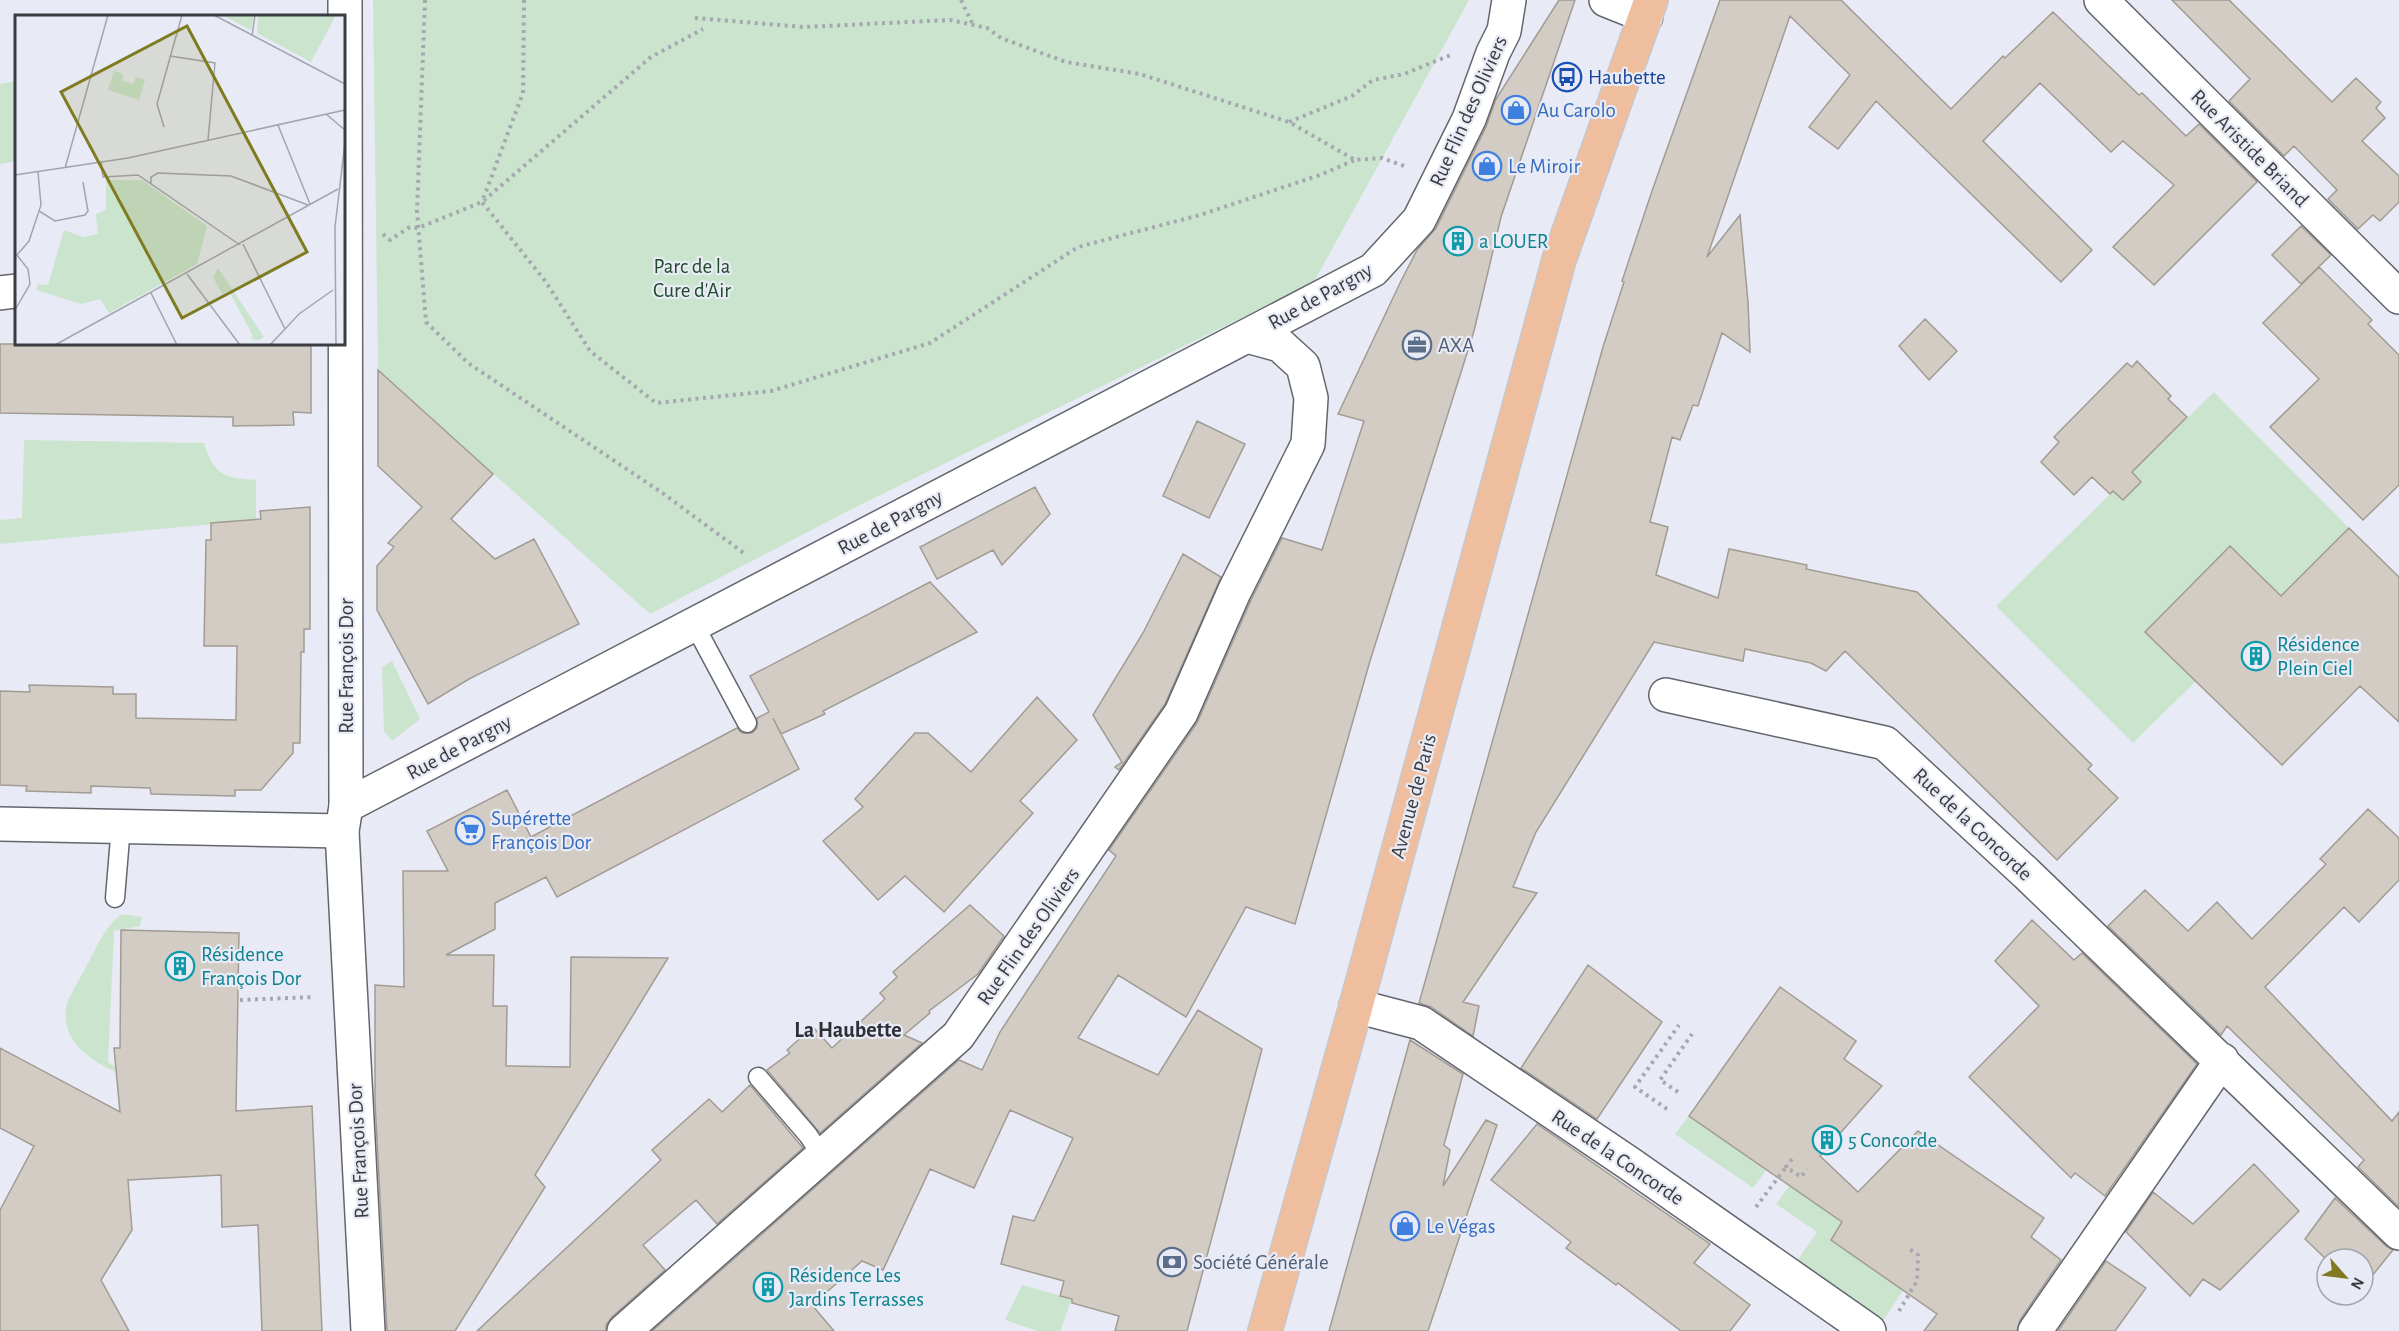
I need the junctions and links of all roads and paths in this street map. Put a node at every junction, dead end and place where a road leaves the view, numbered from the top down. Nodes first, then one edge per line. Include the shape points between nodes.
1 (345, 0) edge
2 (425, 0) edge
3 (524, 0) edge
4 (962, 0) edge
5 (1509, 0) edge
6 (1606, 0) edge
7 (2101, 0) edge
8 (1649, 8) edge
9 (695, 18) dead end
10 (974, 25) junction
11 (703, 29) dead end
12 (1493, 53) junction
13 (1289, 122) junction
14 (1355, 160) junction
15 (1437, 184) junction
16 (482, 202) junction
17 (1419, 220) joint
18 (418, 228) junction
19 (377, 229) dead end
20 (345, 240) edge
21 (15, 291) edge
22 (0, 293) edge
23 (2399, 297) edge
24 (1247, 336) junction
25 (345, 345) edge
26 (753, 560) dead end
27 (694, 624) junction
28 (1666, 695) dead end
29 (747, 723) dead end
30 (344, 818) junction
31 (0, 824) edge
32 (121, 826) junction
33 (115, 898) dead end
34 (312, 998) dead end
35 (240, 1000) dead end
36 (1356, 1006) junction
37 (1679, 1025) dead end
38 (1692, 1034) dead end
39 (2222, 1060) junction
40 (758, 1077) dead end
41 (1678, 1092) dead end
42 (1667, 1109) dead end
43 (822, 1156) junction
44 (1792, 1159) dead end
45 (1786, 1167) junction
46 (1807, 1169) dead end
47 (1779, 1177) dead end
48 (2399, 1233) edge
49 (1908, 1248) dead end
50 (1881, 1325) edge
51 (368, 1331) edge
52 (624, 1331) edge
53 (1264, 1331) edge
54 (2035, 1331) edge

1 - 20 street, Rue François Dor
2 - 18 path
3 - 16 path via 523,93
4 - 10 path
5 - 12 street, Rue Flin des Oliviers via 1504,31
6 - 8 street
7 - 23 street, Rue Aristide Briand
8 - 36 main road, Avenue de Paris via 1559,261
9 - 10 path via 804,27 950,20
10 - 13 path via 1066,62 1140,74
11 - 16 path via 651,57
12 - 13 path via 1451,54 1404,74 1373,80 1352,96
12 - 15 street, Rue Flin des Oliviers via 1469,119
13 - 14 path
14 - 15 path via 1383,158 1411,168
14 - 16 path via 1200,215 1078,247 930,343 771,391 656,403 590,351 546,282
15 - 17 street, Rue Flin des Oliviers
16 - 18 path
17 - 24 street, Rue de Pargny via 1373,270
18 - 19 path via 410,227 390,240
18 - 26 path via 426,322 468,363 661,492
21 - 22 street
24 - 27 street, Rue de Pargny
24 - 43 street, Rue Flin des Oliviers via 1280,345 1303,366 1311,398 1308,444 1234,592 1181,713 958,1036
25 - 30 street, Rue François Dor
27 - 29 lane
27 - 30 street, Rue de Pargny
28 - 39 street, Rue de la Concorde via 1885,743
30 - 32 street, Rue de Pargny
30 - 51 street, Rue François Dor
31 - 32 street, Rue de Pargny
32 - 33 lane
34 - 35 path
36 - 50 street, Rue de la Concorde via 1421,1023 1630,1164
36 - 53 main road, Avenue de Paris
37 - 42 path via 1635,1087
38 - 41 path via 1660,1080
39 - 48 street, Rue de la Concorde
39 - 54 street
40 - 43 lane
43 - 52 street, Rue Flin des Oliviers
44 - 45 path
45 - 46 path via 1801,1177
45 - 47 path
49 - 50 path via 1918,1255 1917,1281

